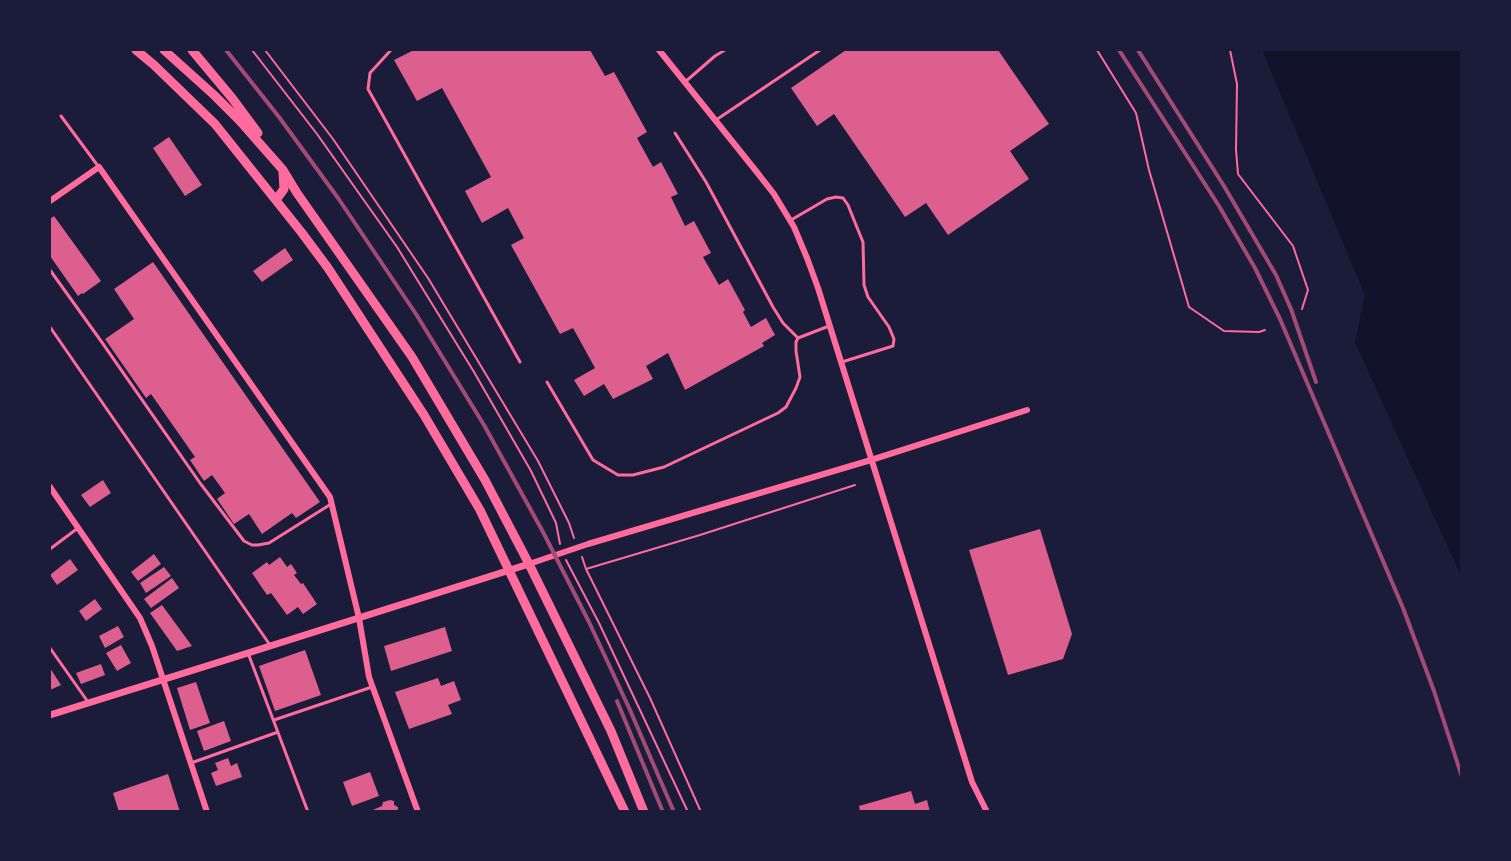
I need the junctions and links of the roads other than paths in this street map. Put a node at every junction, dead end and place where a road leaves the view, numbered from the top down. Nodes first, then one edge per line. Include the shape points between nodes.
1 (136, 50) edge
2 (164, 50) edge
3 (192, 50) edge
4 (392, 50) edge
5 (659, 50) edge
6 (725, 50) edge
7 (820, 50) edge
8 (685, 82) junction
9 (61, 116) dead end
10 (716, 120) junction
11 (675, 134) dead end
12 (99, 167) junction
13 (283, 170) junction
14 (276, 200) junction
15 (50, 201) edge
16 (790, 220) junction
17 (50, 270) edge
18 (50, 327) edge
19 (830, 327) junction
20 (798, 338) junction
21 (520, 362) dead end
22 (841, 362) junction
23 (547, 382) dead end
24 (1028, 410) dead end
25 (871, 460) junction
26 (50, 487) edge
27 (331, 504) junction
28 (78, 528) junction
29 (50, 549) edge
30 (529, 564) junction
31 (510, 570) junction
32 (359, 618) junction
33 (271, 646) junction
34 (50, 648) edge
35 (248, 653) junction
36 (164, 679) junction
37 (372, 687) junction
38 (88, 702) junction
39 (50, 715) edge
40 (274, 720) junction
41 (278, 732) junction
42 (191, 763) junction
43 (207, 812) edge
44 (308, 812) edge
45 (418, 812) edge
46 (625, 812) edge
47 (644, 812) edge
48 (987, 812) edge

1 - 14 main road via 215,124
2 - 13 main road via 240,120
3 - 13 main road
4 - 21 lane via 370,73 368,89
5 - 8 street
6 - 8 lane
7 - 10 lane
8 - 10 street
9 - 12 lane
10 - 16 street
11 - 20 lane via 706,182 773,307
12 - 15 street
12 - 27 street via 330,497
13 - 14 main road via 284,189
13 - 30 main road via 412,357 485,480
14 - 31 main road via 328,268 424,415
16 - 19 street
16 - 22 lane via 827,199 843,198 862,242 864,285 889,327 893,346
17 - 27 lane via 244,541 252,545 268,543
18 - 33 lane
19 - 20 lane
19 - 22 street
20 - 23 lane via 800,377 786,407 690,456 633,476 618,476 593,460
22 - 25 street
24 - 25 street
25 - 30 street
25 - 48 street via 972,782
26 - 28 street
27 - 32 street
28 - 29 lane
28 - 36 street via 140,618
30 - 31 street
30 - 47 main road via 611,731
31 - 32 street
31 - 46 main road
32 - 33 street
32 - 37 street
33 - 35 street
34 - 38 lane
35 - 36 street
35 - 40 lane
36 - 38 street
36 - 42 street
37 - 40 lane
37 - 45 street
38 - 39 street
40 - 41 lane
41 - 42 lane
41 - 44 lane
42 - 43 street

